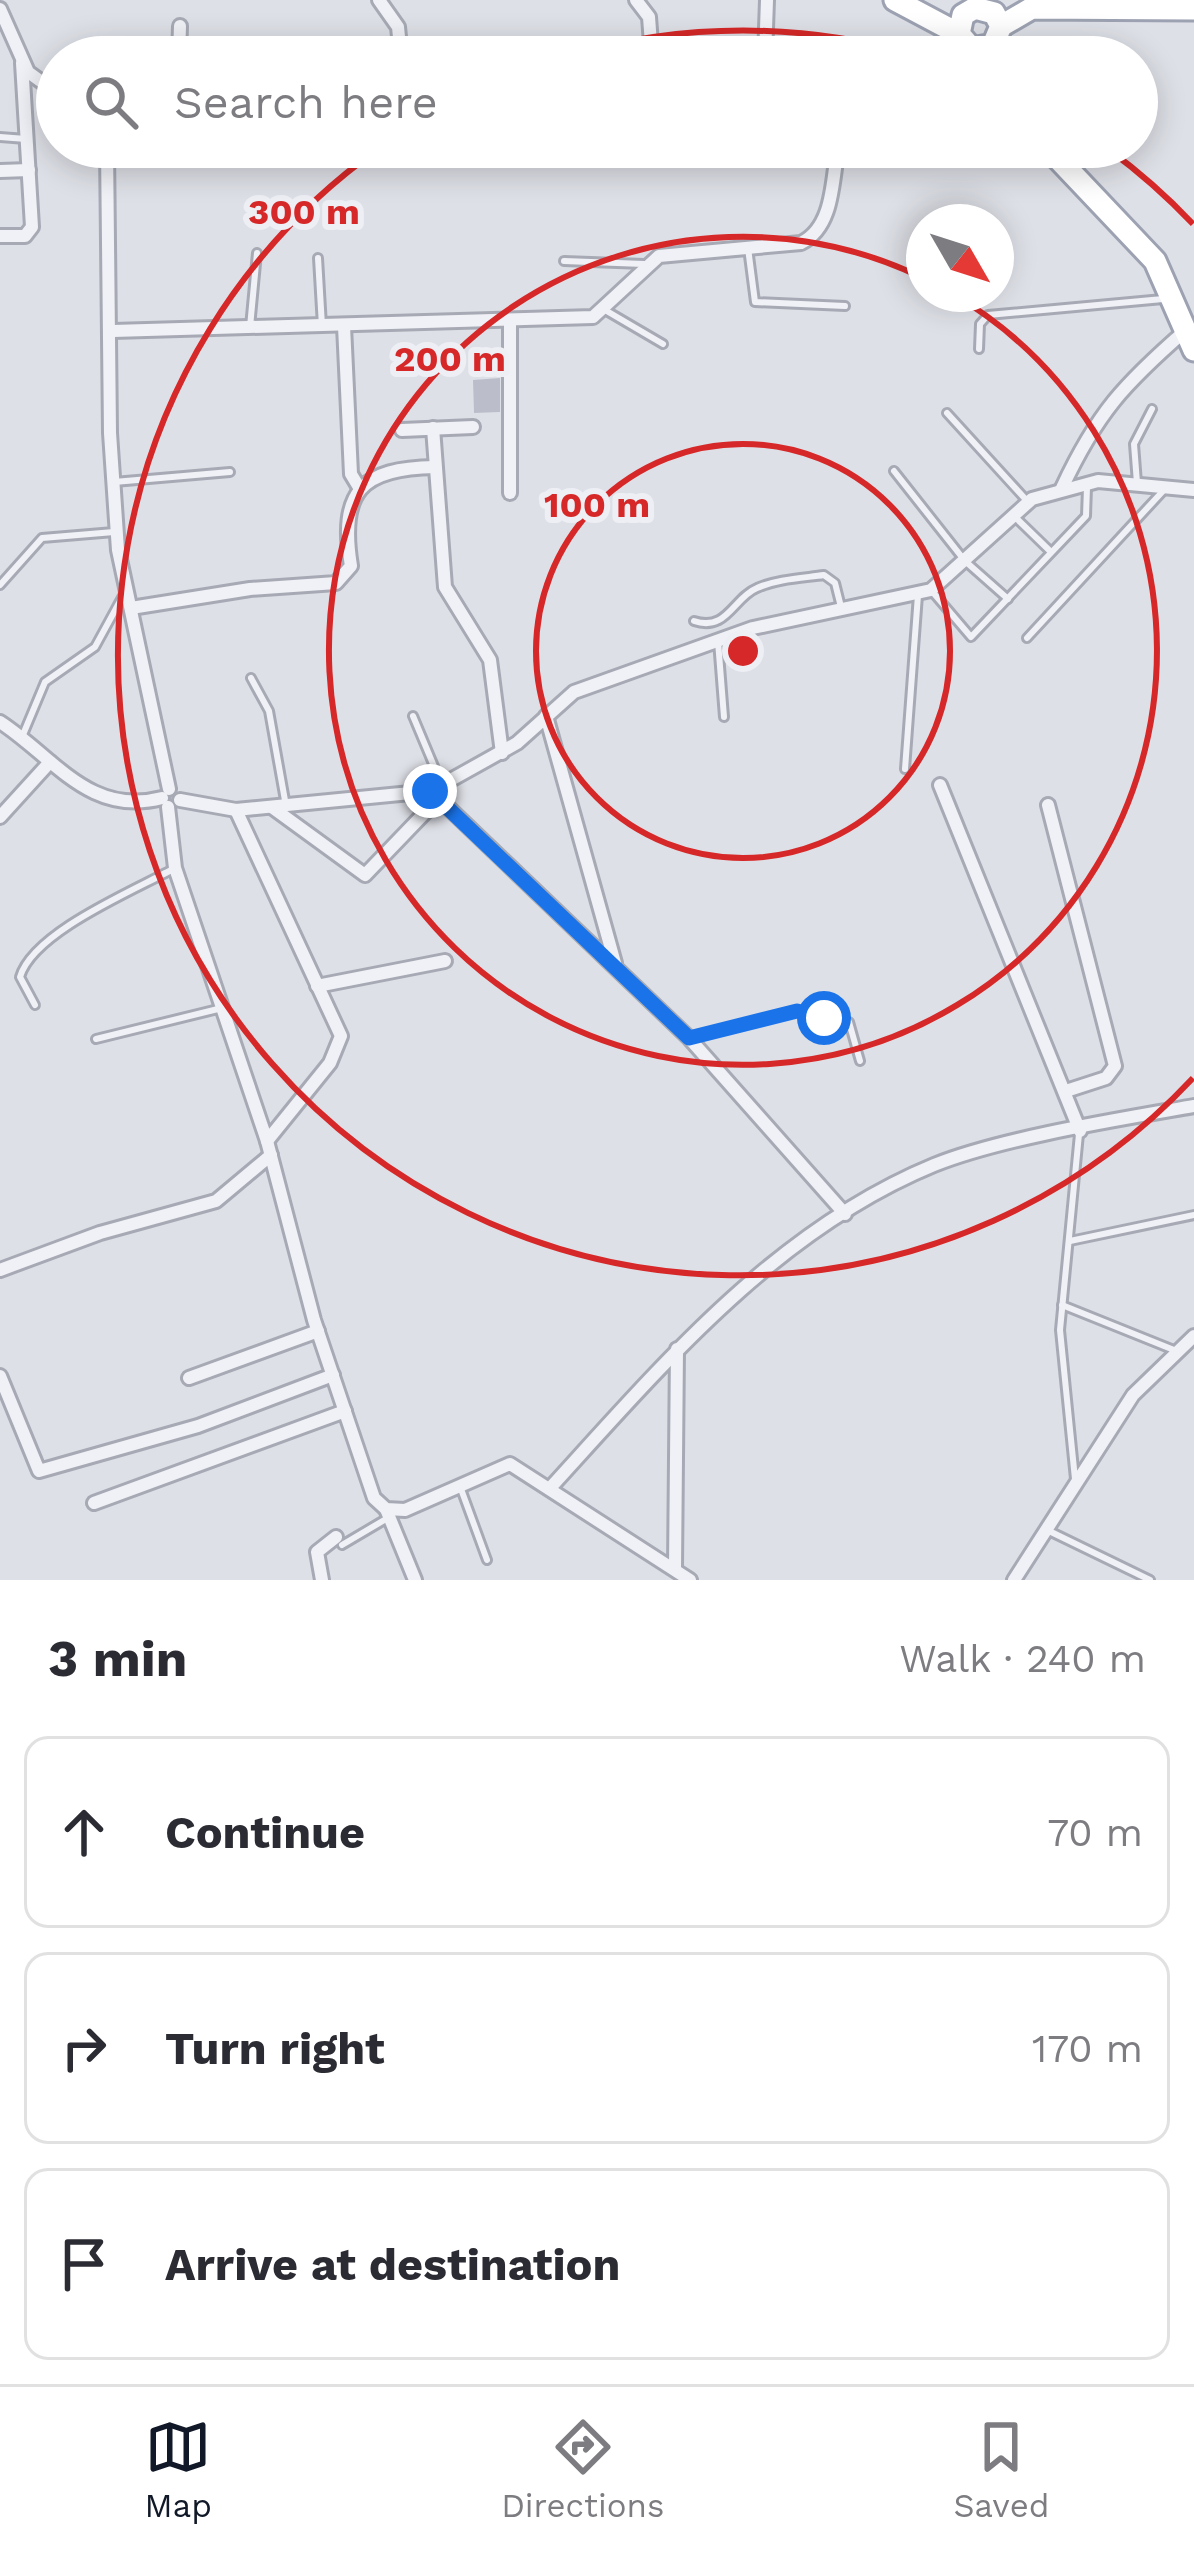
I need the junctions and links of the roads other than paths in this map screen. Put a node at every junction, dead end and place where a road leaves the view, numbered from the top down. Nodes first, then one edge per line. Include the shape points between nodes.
1 (379, 0) edge
2 (636, 0) edge
3 (767, 0) edge
4 (895, 0) edge
5 (945, 0) edge
6 (0, 9) edge
7 (1194, 9) edge
8 (991, 12) edge
9 (180, 26) dead end
10 (180, 36) edge
11 (399, 36) edge
12 (650, 36) edge
13 (766, 36) edge
14 (954, 36) edge
15 (22, 63) junction
16 (36, 75) edge
17 (0, 137) edge
18 (27, 139) junction
19 (108, 168) edge
20 (834, 168) edge
21 (1068, 168) edge
22 (1089, 168) edge
23 (29, 170) junction
24 (0, 171) edge
25 (0, 236) edge
26 (748, 248) junction
27 (257, 253) dead end
28 (318, 258) dead end
29 (564, 260) dead end
30 (646, 264) junction
31 (1172, 296) junction
32 (844, 306) dead end
33 (604, 310) junction
34 (510, 322) junction
35 (322, 326) junction
36 (344, 326) junction
37 (250, 328) junction
38 (112, 331) junction
39 (1191, 332) edge
40 (663, 344) dead end
41 (979, 350) dead end
42 (1152, 409) dead end
43 (947, 413) dead end
44 (473, 427) dead end
45 (433, 428) junction
46 (402, 430) dead end
47 (435, 467) junction
48 (893, 471) dead end
49 (230, 472) dead end
50 (114, 482) junction
51 (1087, 483) junction
52 (1137, 483) junction
53 (1062, 488) junction
54 (1166, 488) junction
55 (360, 489) junction
56 (1194, 490) edge
57 (510, 494) dead end
58 (1028, 503) junction
59 (1014, 516) junction
60 (117, 532) junction
61 (1051, 552) junction
62 (964, 561) junction
63 (0, 585) edge
64 (127, 589) junction
65 (924, 592) junction
66 (1008, 599) junction
67 (131, 608) junction
68 (842, 610) junction
69 (694, 621) dead end
70 (717, 638) junction
71 (1027, 638) dead end
72 (251, 678) dead end
73 (412, 716) dead end
74 (546, 716) junction
75 (724, 717) dead end
76 (0, 722) edge
77 (22, 737) junction
78 (502, 753) junction
79 (50, 763) junction
80 (904, 769) dead end
81 (940, 784) dead end
82 (437, 792) junction
83 (170, 799) junction
84 (1048, 805) dead end
85 (279, 806) junction
86 (236, 810) junction
87 (0, 818) edge
88 (175, 868) junction
89 (445, 962) dead end
90 (616, 968) junction
91 (317, 986) junction
92 (35, 1005) dead end
93 (221, 1008) junction
94 (689, 1038) junction
95 (96, 1039) dead end
96 (860, 1061) dead end
97 (1066, 1091) junction
98 (1194, 1106) edge
99 (1080, 1131) junction
100 (269, 1148) junction
101 (845, 1214) junction
102 (1194, 1214) edge
103 (1070, 1241) junction
104 (0, 1270) edge
105 (1062, 1305) junction
106 (318, 1331) junction
107 (1194, 1336) edge
108 (677, 1348) junction
109 (1174, 1350) junction
110 (0, 1376) edge
111 (333, 1376) junction
112 (189, 1378) dead end
113 (345, 1412) junction
114 (1075, 1480) junction
115 (459, 1486) junction
116 (551, 1487) junction
117 (94, 1503) dead end
118 (388, 1513) junction
119 (1047, 1530) junction
120 (339, 1541) joint
121 (488, 1560) dead end
122 (675, 1568) junction
123 (322, 1580) edge
124 (415, 1580) edge
125 (690, 1580) edge
126 (1013, 1580) edge
127 (1150, 1580) edge

1 - 11 street
2 - 12 street
3 - 13 street
4 - 14 main road
5 - 8 main road
6 - 15 street
7 - 8 main road
9 - 10 street
15 - 16 street
15 - 18 street
17 - 18 lane
18 - 23 street
19 - 38 street
20 - 26 street via 813,237
21 - 31 main road via 1135,235
22 - 39 main road via 1172,265
23 - 24 street
23 - 25 street via 30,233
26 - 30 street via 673,253
26 - 32 lane via 755,302
27 - 37 lane
28 - 35 lane
29 - 30 lane
30 - 33 street
31 - 39 main road
31 - 41 lane via 988,315
33 - 34 street via 582,320
33 - 40 lane
34 - 36 street
34 - 57 street
35 - 36 street
35 - 37 street
36 - 55 street via 351,474
37 - 38 street
38 - 50 street
39 - 53 street via 1126,384 1091,425
42 - 52 lane via 1134,444
43 - 58 lane
44 - 45 street
45 - 46 street
45 - 47 street
47 - 55 street via 386,471
47 - 78 street via 445,587 490,660
48 - 62 lane
49 - 50 lane
50 - 60 street
51 - 52 street
51 - 53 street
51 - 61 lane via 1086,516
52 - 54 street
53 - 58 street
54 - 56 street
54 - 71 lane
55 - 67 street via 344,526 351,566 336,584
58 - 59 street
59 - 61 lane
59 - 62 street
60 - 63 lane via 42,538
60 - 64 street
61 - 66 lane
62 - 65 street
62 - 66 lane
64 - 67 street
64 - 77 lane via 95,647 45,682
65 - 66 lane via 968,638
65 - 68 street
65 - 80 lane
67 - 83 street
68 - 69 lane via 835,583 824,575 765,584 730,615
68 - 70 street
70 - 74 street via 574,692
70 - 75 lane
72 - 85 lane via 269,711
73 - 82 lane
74 - 78 street
74 - 90 street
76 - 77 street
77 - 79 street
78 - 82 street
79 - 83 street via 106,800
79 - 87 street
81 - 97 street
82 - 85 street
82 - 85 street via 365,875
82 - 90 street
83 - 86 street
83 - 88 street
84 - 97 street via 1115,1066 1106,1078
85 - 86 street
86 - 91 street
88 - 92 lane via 58,933 26,962 20,976
88 - 93 street
89 - 91 street
90 - 94 street
91 - 100 street via 338,1023 337,1052
93 - 95 lane
93 - 100 street
94 - 96 lane via 804,1012 849,1022
94 - 101 street
97 - 99 street
98 - 99 street
99 - 101 street via 934,1166
99 - 103 lane
100 - 104 street via 216,1201
100 - 106 street
101 - 108 street via 708,1315
102 - 103 lane
103 - 105 lane
105 - 109 lane
105 - 114 lane
106 - 111 street
106 - 112 street
107 - 109 street
108 - 116 street
108 - 122 street
109 - 114 street
110 - 111 street via 39,1471 198,1426
111 - 113 street
113 - 117 street
113 - 118 street via 374,1498
114 - 119 street
115 - 116 street via 510,1464
115 - 118 street
115 - 121 lane
116 - 122 street
118 - 120 lane
118 - 124 street
119 - 126 street
119 - 127 lane
120 - 123 street via 317,1552
122 - 125 street

